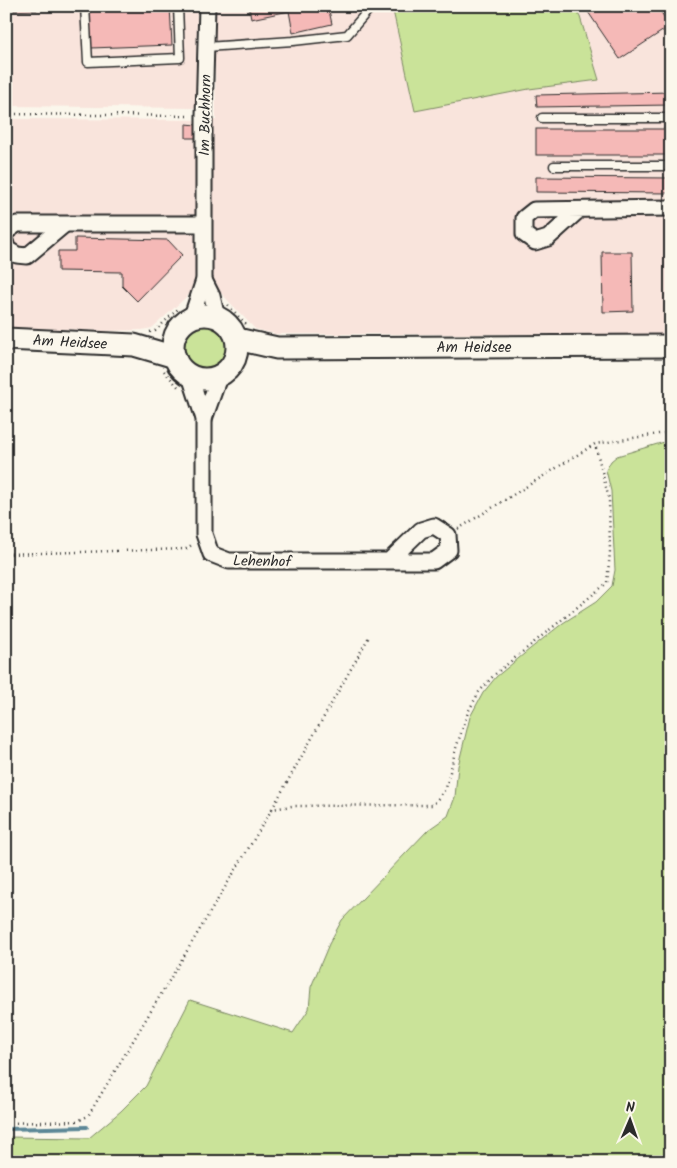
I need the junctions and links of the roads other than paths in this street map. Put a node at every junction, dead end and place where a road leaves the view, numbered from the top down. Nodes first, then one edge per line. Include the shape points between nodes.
1 (85, 6) edge
2 (178, 6) edge
3 (207, 6) edge
4 (372, 6) edge
5 (206, 47) junction
6 (542, 118) dead end
7 (671, 118) edge
8 (554, 166) dead end
9 (671, 166) edge
10 (671, 208) edge
11 (579, 210) dead end
12 (203, 224) junction
13 (64, 225) junction
14 (6, 232) edge
15 (6, 244) edge
16 (204, 280) junction
17 (217, 318) junction
18 (191, 319) junction
19 (6, 339) edge
20 (237, 339) junction
21 (671, 346) edge
22 (277, 348) junction
23 (171, 354) junction
24 (234, 361) junction
25 (219, 377) junction
26 (188, 385) junction
27 (204, 419) junction
28 (390, 560) junction

1 - 2 lane via 88,62 180,58
3 - 5 street, Im Buchhorn
4 - 5 lane via 347,35
5 - 12 street, Im Buchhorn
6 - 7 lane
8 - 9 lane
10 - 11 street
12 - 13 street
12 - 16 street, Im Buchhorn
13 - 14 street via 16,224
13 - 15 street via 27,256 17,255 7,249
16 - 17 street, Im Buchhorn
16 - 18 street, Im Buchhorn
17 - 18 main road
17 - 20 main road via 226,323
18 - 23 main road via 185,323
19 - 23 main road, Am Heidsee via 134,345
20 - 22 main road, Am Heidsee
20 - 24 main road
21 - 22 main road, Am Heidsee
22 - 24 main road, Am Heidsee
23 - 26 main road
24 - 25 main road
25 - 26 main road
25 - 27 street, Lehenhof
26 - 27 street, Lehenhof
27 - 28 street, Lehenhof via 204,534 211,554 229,561
28 - 28 street, Lehenhof via 421,530 434,526 448,535 448,550 434,561

